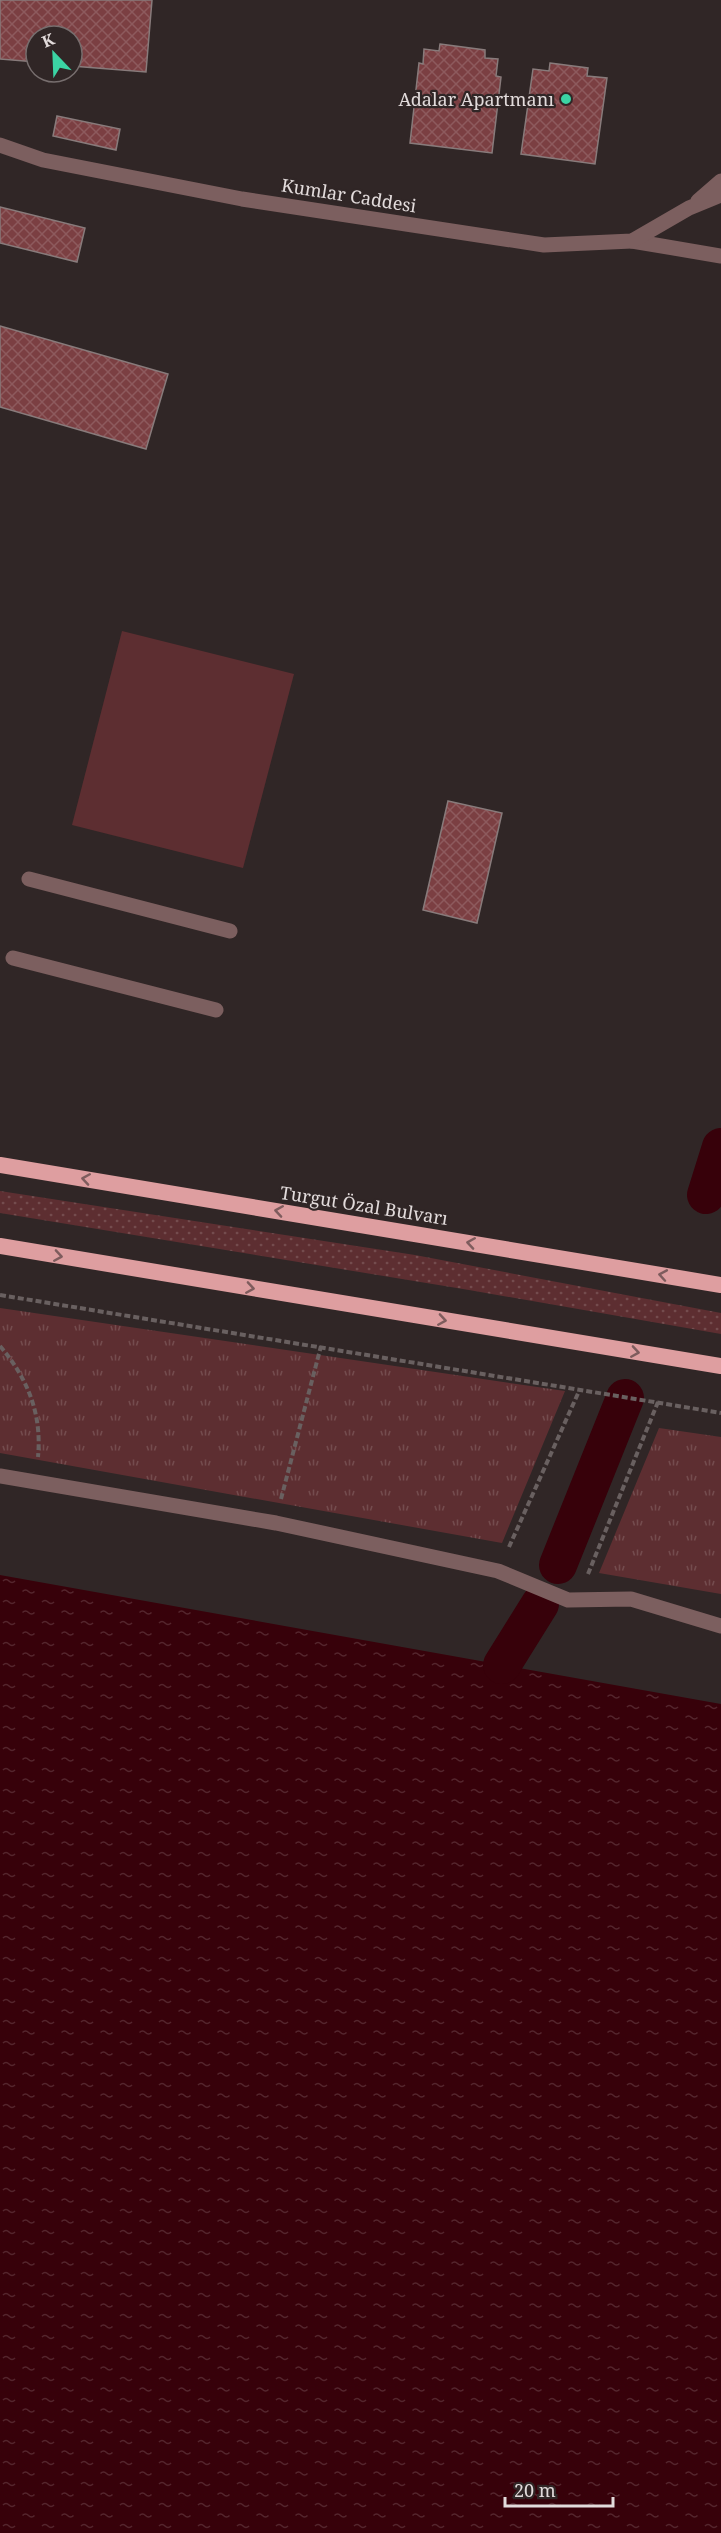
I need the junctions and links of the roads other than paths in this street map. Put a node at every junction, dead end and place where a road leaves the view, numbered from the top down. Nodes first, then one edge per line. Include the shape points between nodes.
1 (0, 145) edge
2 (721, 181) edge
3 (721, 195) edge
4 (689, 208) junction
5 (632, 241) junction
6 (721, 256) edge
7 (29, 879) dead end
8 (230, 931) dead end
9 (13, 958) dead end
10 (216, 1010) dead end
11 (0, 1165) edge
12 (0, 1246) edge
13 (721, 1285) edge
14 (721, 1366) edge
15 (0, 1476) edge
16 (721, 1626) edge

1 - 5 street, Kumlar Caddesi via 43,160 253,201 544,244
2 - 4 street, Kumlar Caddesi
3 - 4 street, Kumlar Caddesi
4 - 5 street, Kumlar Caddesi
5 - 6 street
7 - 8 street
9 - 10 street
13 -> 11 highway, Turgut Özal Bulvarı
12 -> 14 highway
15 - 16 street via 276,1523 498,1571 568,1600 631,1599

